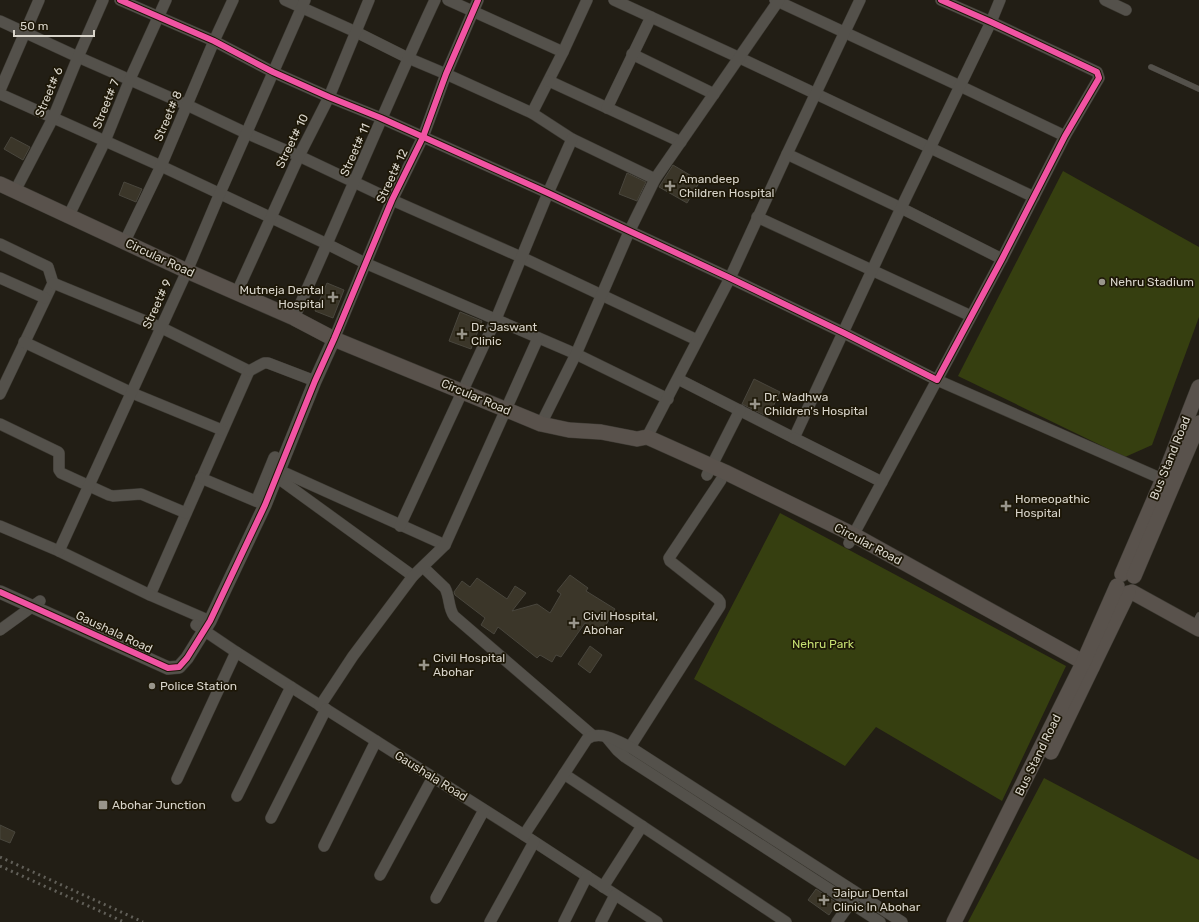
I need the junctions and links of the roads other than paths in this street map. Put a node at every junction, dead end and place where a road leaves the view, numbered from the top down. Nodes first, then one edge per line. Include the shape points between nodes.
1 (38, 0) edge
2 (103, 0) edge
3 (120, 0) edge
4 (166, 0) edge
5 (233, 0) edge
6 (285, 0) edge
7 (369, 0) edge
8 (435, 0) edge
9 (448, 0) edge
10 (478, 0) edge
11 (587, 0) edge
12 (614, 0) edge
13 (778, 0) edge
14 (860, 0) edge
15 (941, 0) edge
16 (1000, 0) edge
17 (1105, 0) edge
18 (303, 4) edge
19 (1126, 10) dead end
20 (473, 12) junction
21 (159, 17) junction
22 (650, 17) junction
23 (0, 21) edge
24 (991, 22) junction
25 (25, 32) junction
26 (356, 32) junction
27 (845, 32) junction
28 (214, 41) junction
29 (563, 52) junction
30 (632, 54) junction
31 (78, 57) junction
32 (408, 58) junction
33 (740, 58) junction
34 (1151, 67) dead end
35 (273, 72) junction
36 (446, 74) junction
37 (130, 79) junction
38 (549, 81) junction
39 (960, 86) junction
40 (1199, 89) edge
41 (0, 90) edge
42 (815, 93) junction
43 (0, 94) edge
44 (714, 94) junction
45 (329, 97) junction
46 (187, 105) junction
47 (607, 108) junction
48 (532, 113) junction
49 (53, 118) junction
50 (381, 118) junction
51 (246, 134) junction
52 (1065, 136) junction
53 (423, 137) junction
54 (572, 139) junction
55 (105, 141) junction
56 (681, 142) junction
57 (930, 148) junction
58 (787, 154) junction
59 (299, 156) junction
60 (161, 166) junction
61 (656, 179) junction
62 (353, 182) junction
63 (0, 184) edge
64 (15, 191) junction
65 (220, 193) junction
66 (548, 193) junction
67 (0, 195) edge
68 (1034, 197) junction
69 (392, 200) junction
70 (901, 208) junction
71 (68, 217) junction
72 (757, 217) junction
73 (271, 218) junction
74 (629, 232) junction
75 (125, 241) junction
76 (0, 244) edge
77 (327, 244) junction
78 (521, 257) junction
79 (1002, 259) junction
80 (366, 263) junction
81 (871, 271) junction
82 (185, 275) junction
83 (0, 278) edge
84 (730, 278) junction
85 (53, 283) junction
86 (237, 292) junction
87 (602, 294) junction
88 (45, 298) junction
89 (971, 316) junction
90 (294, 318) junction
91 (496, 319) junction
92 (160, 327) junction
93 (844, 333) junction
94 (327, 335) junction
95 (538, 338) junction
96 (697, 340) junction
97 (24, 342) junction
98 (576, 354) junction
99 (249, 371) junction
100 (678, 379) junction
101 (311, 380) junction
102 (937, 380) junction
103 (1199, 386) edge
104 (1, 389) edge
105 (463, 391) junction
106 (132, 394) junction
107 (668, 399) junction
108 (507, 410) junction
109 (740, 410) junction
110 (1199, 423) edge
111 (0, 424) edge
112 (541, 424) junction
113 (222, 430) junction
114 (642, 438) junction
115 (794, 438) junction
116 (274, 472) junction
117 (713, 474) junction
118 (201, 478) junction
119 (882, 482) junction
120 (1168, 482) junction
121 (88, 486) junction
122 (261, 503) junction
123 (186, 513) junction
124 (0, 526) edge
125 (400, 526) junction
126 (851, 539) junction
127 (445, 545) junction
128 (59, 552) junction
129 (423, 567) junction
130 (413, 576) junction
131 (0, 583) edge
132 (1128, 584) junction
133 (0, 592) edge
134 (150, 595) junction
135 (36, 604) junction
136 (1198, 621) edge
137 (203, 623) junction
138 (0, 630) edge
139 (236, 652) junction
140 (1086, 669) junction
141 (291, 687) junction
142 (323, 708) junction
143 (592, 736) junction
144 (606, 737) junction
145 (376, 741) junction
146 (630, 747) junction
147 (564, 774) junction
148 (433, 777) junction
149 (177, 779) dead end
150 (237, 796) dead end
151 (484, 810) junction
152 (271, 818) dead end
153 (642, 826) junction
154 (524, 835) junction
155 (534, 842) junction
156 (324, 846) dead end
157 (380, 875) dead end
158 (587, 876) junction
159 (603, 887) junction
160 (856, 894) junction
161 (615, 895) junction
162 (436, 898) dead end
163 (850, 903) junction
164 (490, 922) edge
165 (564, 922) edge
166 (601, 922) edge
167 (657, 922) edge
168 (786, 922) edge
169 (837, 922) edge
170 (880, 922) edge
171 (902, 922) edge
172 (954, 922) edge
173 (965, 922) edge

1 - 25 street
2 - 31 street, Street# 6
3 - 21 street
4 - 21 street, Street# 7
5 - 28 street, Street# 8
6 - 18 street
7 - 26 street, Street# 10
8 - 32 street, Street# 11
9 - 20 street
10 - 20 street, Street# 12
11 - 29 street
12 - 22 street
13 - 27 street
13 - 33 street
14 - 27 street
15 - 24 street
16 - 24 street
17 - 19 street
18 - 26 street
18 - 35 street, Street# 9
20 - 29 street
20 - 36 street, Street# 12
21 - 28 street
21 - 37 street, Street# 7
22 - 30 street
22 - 33 street
23 - 25 street
24 - 39 street
24 - 52 street via 1099,75
25 - 31 street
25 - 41 street
26 - 32 street
26 - 45 street, Street# 10
27 - 39 street
27 - 42 street
28 - 35 street
28 - 46 street, Street# 8
29 - 38 street
30 - 44 street
30 - 47 street
31 - 37 street
31 - 49 street, Street# 6
32 - 36 street
32 - 50 street, Street# 11
33 - 42 street
33 - 44 street
34 - 40 lane
35 - 45 street
35 - 51 street, Street# 9
36 - 48 street
36 - 53 street, Street# 12
37 - 46 street
37 - 55 street, Street# 7
38 - 47 street
38 - 48 street
39 - 52 street
39 - 57 street
42 - 57 street
42 - 58 street
43 - 49 street
44 - 56 street
45 - 50 street
45 - 59 street, Street# 10
46 - 51 street
46 - 60 street, Street# 8
47 - 56 street
48 - 54 street
49 - 55 street
49 - 64 street, Street# 6
50 - 53 street
50 - 62 street, Street# 11
51 - 59 street
51 - 65 street, Street# 9
52 - 68 street
53 - 66 street
53 - 69 street, Street# 12
54 - 61 street
54 - 66 street
55 - 60 street
55 - 71 street, Street# 7
56 - 61 street
57 - 68 street
57 - 70 street
58 - 70 street
58 - 72 street
59 - 62 street
59 - 73 street, Street# 10
60 - 65 street
60 - 75 street, Street# 8
61 - 74 street
62 - 69 street
62 - 77 street, Street# 11
63 - 64 main road, Circular Road
64 - 71 main road, Circular Road
65 - 73 street
65 - 82 street, Street# 9
66 - 74 street
66 - 78 street
67 - 82 main road, Circular Road
68 - 79 street
69 - 78 street
69 - 80 street, Street# 12
70 - 79 street
70 - 81 street
71 - 75 main road, Circular Road
72 - 81 street
72 - 84 street
73 - 77 street
73 - 86 street, Street# 10
74 - 84 street
74 - 87 street
75 - 82 main road, Circular Road
76 - 85 street via 48,267
77 - 80 street
77 - 90 street, Street# 11
78 - 87 street
78 - 91 street
79 - 89 street
80 - 91 street
80 - 94 street, Street# 12
81 - 89 street
81 - 93 street
82 - 86 main road, Circular Road
82 - 92 street, Street# 9
82 - 94 main road, Circular Road via 290,327
83 - 88 street
84 - 93 street
84 - 96 street
85 - 88 street
85 - 92 street
86 - 90 main road, Circular Road
87 - 96 street
87 - 98 street
88 - 97 street
89 - 102 street
90 - 94 main road, Circular Road
91 - 95 street
91 - 105 street
92 - 99 street
92 - 106 street, Street# 9
93 - 102 street
93 - 115 street
94 - 101 street
94 - 105 main road, Circular Road
95 - 98 street
95 - 108 street
96 - 100 street
97 - 104 street
97 - 106 street
98 - 107 street
98 - 112 street
99 - 101 street via 268,363
99 - 113 street
100 - 107 street
100 - 109 street
101 - 116 street
102 - 119 street
102 - 120 street
103 - 120 main road, Bus Stand Road
105 - 108 main road, Circular Road
105 - 125 street
106 - 113 street
106 - 121 street, Street# 9
107 - 114 street
108 - 112 main road, Circular Road
108 - 127 street
109 - 115 street
109 - 117 street
110 - 120 main road, Bus Stand Road
111 - 121 street via 58,452 59,471
112 - 114 main road, Circular Road via 569,430
113 - 118 street
114 - 117 main road, Circular Road via 644,445
115 - 119 street
116 - 122 street
116 - 125 street
116 - 130 street
117 - 126 main road, Circular Road
117 - 146 street via 668,558 718,599 720,606
118 - 122 street
118 - 123 street
119 - 126 street
120 - 132 main road, Bus Stand Road
121 - 123 street via 113,496 141,494
121 - 128 street, Street# 9
122 - 137 street
123 - 134 street
124 - 128 street
125 - 127 street
126 - 140 main road, Circular Road
127 - 129 street
128 - 134 street
129 - 130 street
129 - 143 street via 448,592 451,613 454,616
130 - 142 street via 353,656
131 - 135 street, Gaushala Road
132 - 136 main road
132 - 140 main road, Bus Stand Road
133 - 135 street, Gaushala Road
134 - 137 street
135 - 137 street, Gaushala Road via 168,668 179,667 187,658
135 - 138 street
137 - 139 street, Gaushala Road
139 - 141 street, Gaushala Road
139 - 149 street
140 - 172 main road, Bus Stand Road
140 - 173 main road, Bus Stand Road
141 - 142 street, Gaushala Road
141 - 150 street
142 - 145 street, Gaushala Road
142 - 152 street
143 - 144 street
143 - 147 street via 587,739
144 - 146 street
144 - 163 street via 625,757
145 - 148 street, Gaushala Road
145 - 156 street
146 - 160 street
147 - 153 street
147 - 154 street
148 - 151 street, Gaushala Road
148 - 157 street
151 - 154 street, Gaushala Road
151 - 162 street
153 - 159 street
153 - 168 street
154 - 155 street, Gaushala Road
155 - 158 street, Gaushala Road
155 - 164 street
158 - 159 street, Gaushala Road
158 - 165 street
159 - 161 street, Gaushala Road
160 - 163 street
160 - 171 street
161 - 166 street
161 - 167 street, Gaushala Road
163 - 169 street
163 - 170 street

